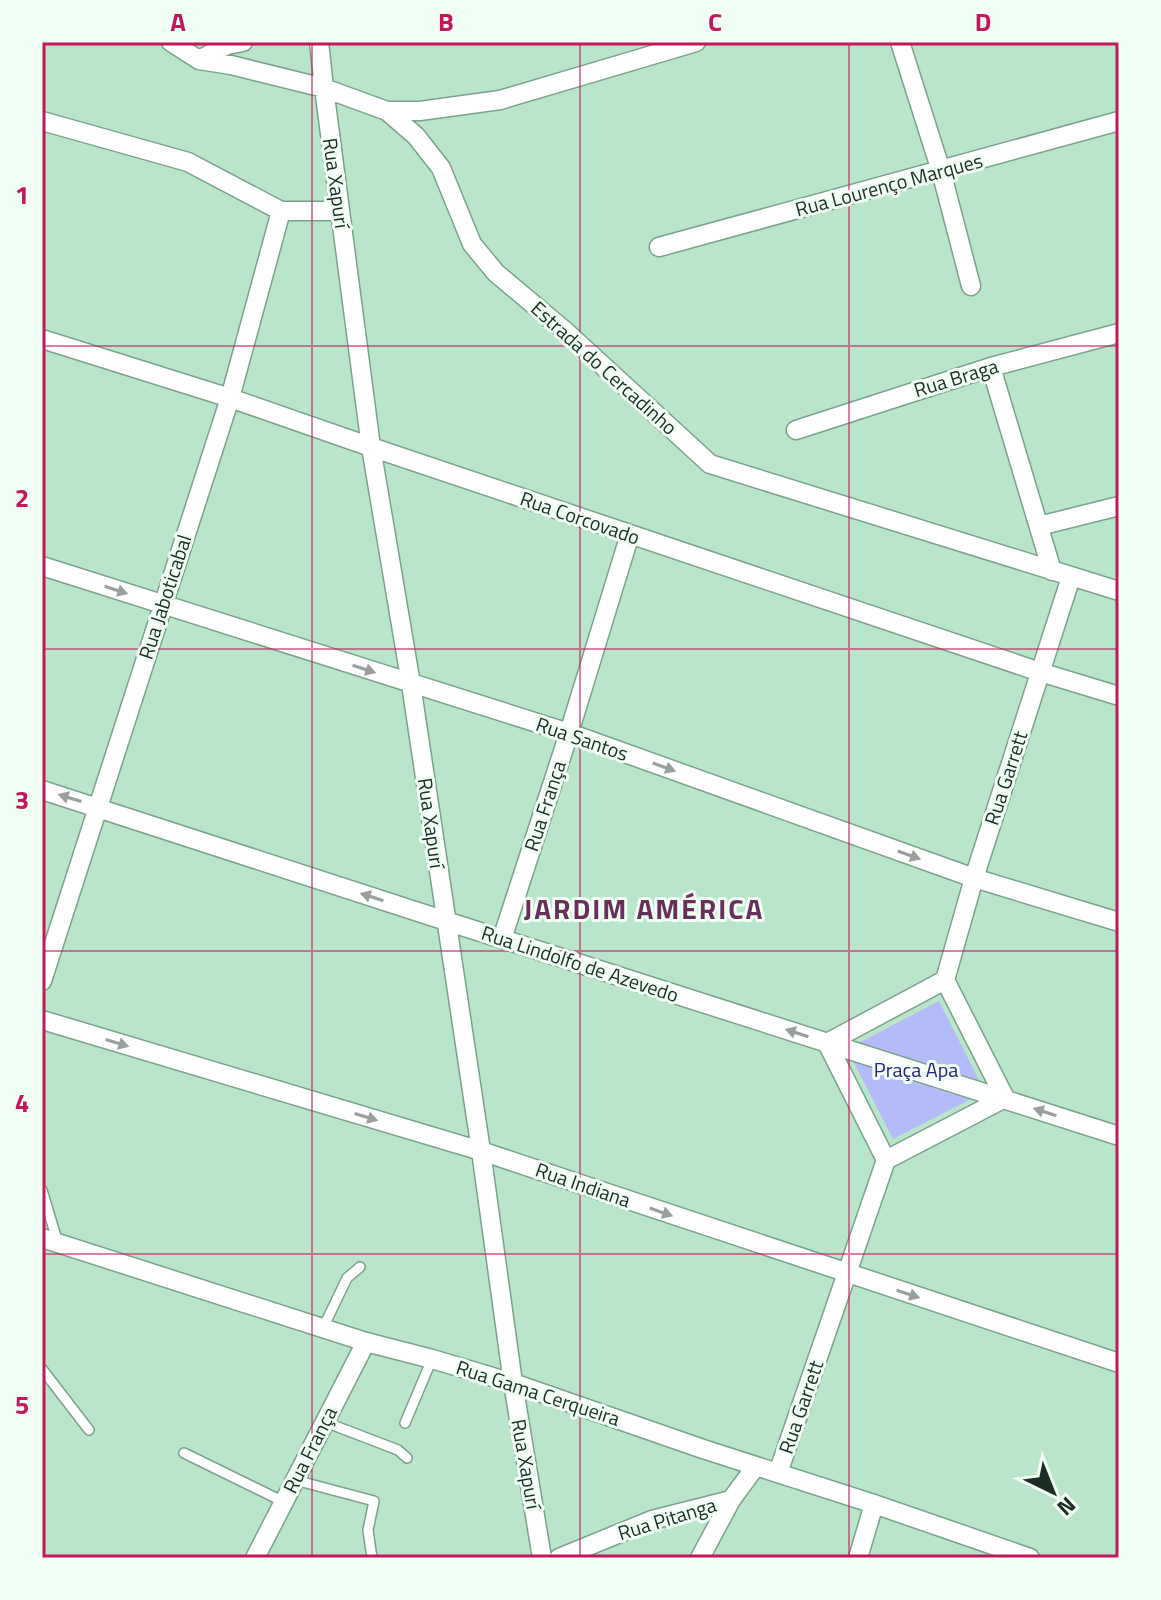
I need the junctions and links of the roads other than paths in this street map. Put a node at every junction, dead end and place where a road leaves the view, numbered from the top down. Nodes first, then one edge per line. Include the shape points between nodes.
1 (171, 42) edge
2 (243, 42) edge
3 (319, 42) edge
4 (696, 42) edge
5 (900, 42) edge
6 (199, 60) junction
7 (324, 88) junction
8 (387, 111) junction
9 (42, 121) edge
10 (1119, 121) edge
11 (941, 171) junction
12 (281, 211) junction
13 (340, 211) junction
14 (659, 247) dead end
15 (971, 286) dead end
16 (1119, 333) edge
17 (42, 339) edge
18 (991, 367) junction
19 (230, 398) junction
20 (796, 430) dead end
21 (371, 447) junction
22 (1119, 506) edge
23 (1039, 526) junction
24 (630, 534) junction
25 (42, 566) edge
26 (1052, 571) junction
27 (1071, 577) junction
28 (1119, 591) edge
29 (162, 605) junction
30 (1040, 672) junction
31 (411, 684) junction
32 (1119, 696) edge
33 (569, 733) junction
34 (42, 790) edge
35 (98, 807) junction
36 (974, 878) junction
37 (446, 921) junction
38 (1119, 922) edge
39 (502, 939) junction
40 (945, 980) junction
41 (42, 981) edge
42 (42, 1020) edge
43 (827, 1043) junction
44 (1005, 1098) junction
45 (1119, 1136) edge
46 (481, 1151) junction
47 (886, 1160) junction
48 (42, 1190) edge
49 (50, 1241) edge
50 (360, 1267) dead end
51 (847, 1274) junction
52 (323, 1328) junction
53 (366, 1342) junction
54 (432, 1359) junction
55 (1119, 1363) edge
56 (42, 1369) edge
57 (513, 1383) junction
58 (325, 1422) junction
59 (405, 1423) dead end
60 (89, 1430) dead end
61 (184, 1453) dead end
62 (407, 1458) dead end
63 (756, 1466) junction
64 (778, 1473) junction
65 (295, 1480) junction
66 (731, 1500) junction
67 (284, 1502) junction
68 (874, 1504) junction
69 (1020, 1556) edge
70 (255, 1558) edge
71 (372, 1558) edge
72 (542, 1558) edge
73 (559, 1558) edge
74 (700, 1558) edge
75 (858, 1558) edge

1 - 6 street, Estrada do Cercadinho
2 - 6 street
3 - 7 street, Rua Xapurí
4 - 8 street via 500,100
5 - 11 street
6 - 7 street, Estrada do Cercadinho
7 - 8 street, Estrada do Cercadinho
7 - 13 street, Rua Xapurí
8 - 26 street, Estrada do Cercadinho via 441,168 472,244 496,273 710,464
9 - 12 street via 188,162
10 - 11 street, Rua Lourenço Marques
11 - 14 street, Rua Lourenço Marques
11 - 15 street
12 - 13 street
12 - 19 street, Rua Jaboticabal
13 - 21 street, Rua Xapurí
16 - 18 street, Rua Braga
17 - 19 street, Rua Corcovado
18 - 20 street, Rua Braga
18 - 23 street
19 - 21 street, Rua Corcovado
19 - 29 street, Rua Jaboticabal
21 - 24 street, Rua Corcovado
21 - 31 street, Rua Xapurí
22 - 23 street
23 - 26 street
24 - 30 street, Rua Corcovado
24 - 33 street, Rua França
25 -> 29 street, Rua Santos
26 - 27 street, Estrada do Cercadinho
27 - 28 street, Estrada do Cercadinho
27 - 30 street, Rua Garrett
29 -> 31 street, Rua Santos
29 - 35 street, Rua Jaboticabal
30 - 32 street, Rua Corcovado
30 - 36 street, Rua Garrett
31 - 33 street, Rua Santos
31 - 37 street, Rua Xapurí
33 -> 36 street, Rua Santos
33 - 39 street, Rua França
35 -> 34 street, Rua Lindolfo de Azevedo
37 -> 35 street, Rua Lindolfo de Azevedo
35 - 41 street, Rua Jaboticabal
36 - 38 street, Rua Santos
36 - 40 street, Rua Garrett
37 - 39 street, Rua Lindolfo de Azevedo
37 - 46 street, Rua Xapurí
43 -> 39 street, Rua Lindolfo de Azevedo
40 - 43 street
40 - 44 street
42 -> 46 street, Rua Indiana
43 - 44 street, Rua Lindolfo de Azevedo
43 - 47 street
45 -> 44 street, Rua Lindolfo de Azevedo
44 - 47 street
46 -> 51 street, Rua Indiana
46 - 57 street, Rua Xapurí
47 - 51 street, Rua Garrett
48 - 49 lane
49 - 52 street, Rua Gama Cerqueira
50 - 52 lane via 347,1278
51 -> 55 street, Rua Indiana
51 - 64 street, Rua Garrett
52 - 53 street, Rua Gama Cerqueira
53 - 54 street, Rua Gama Cerqueira
53 - 58 street, Rua França
54 - 57 street, Rua Gama Cerqueira
54 - 59 lane
56 - 60 lane
57 - 63 street, Rua Gama Cerqueira
57 - 72 street, Rua Xapurí
58 - 62 lane
58 - 65 street, Rua França
61 - 67 lane
63 - 64 street, Rua Gama Cerqueira
63 - 66 street, Rua Garrett
64 - 68 street, Rua Gama Cerqueira
65 - 67 street, Rua França
65 - 71 lane via 374,1501 368,1530
66 - 73 street, Rua Pitanga via 652,1520
66 - 74 street, Rua Garrett
67 - 70 street, Rua França
68 - 69 street, Rua Gama Cerqueira
68 - 75 street

